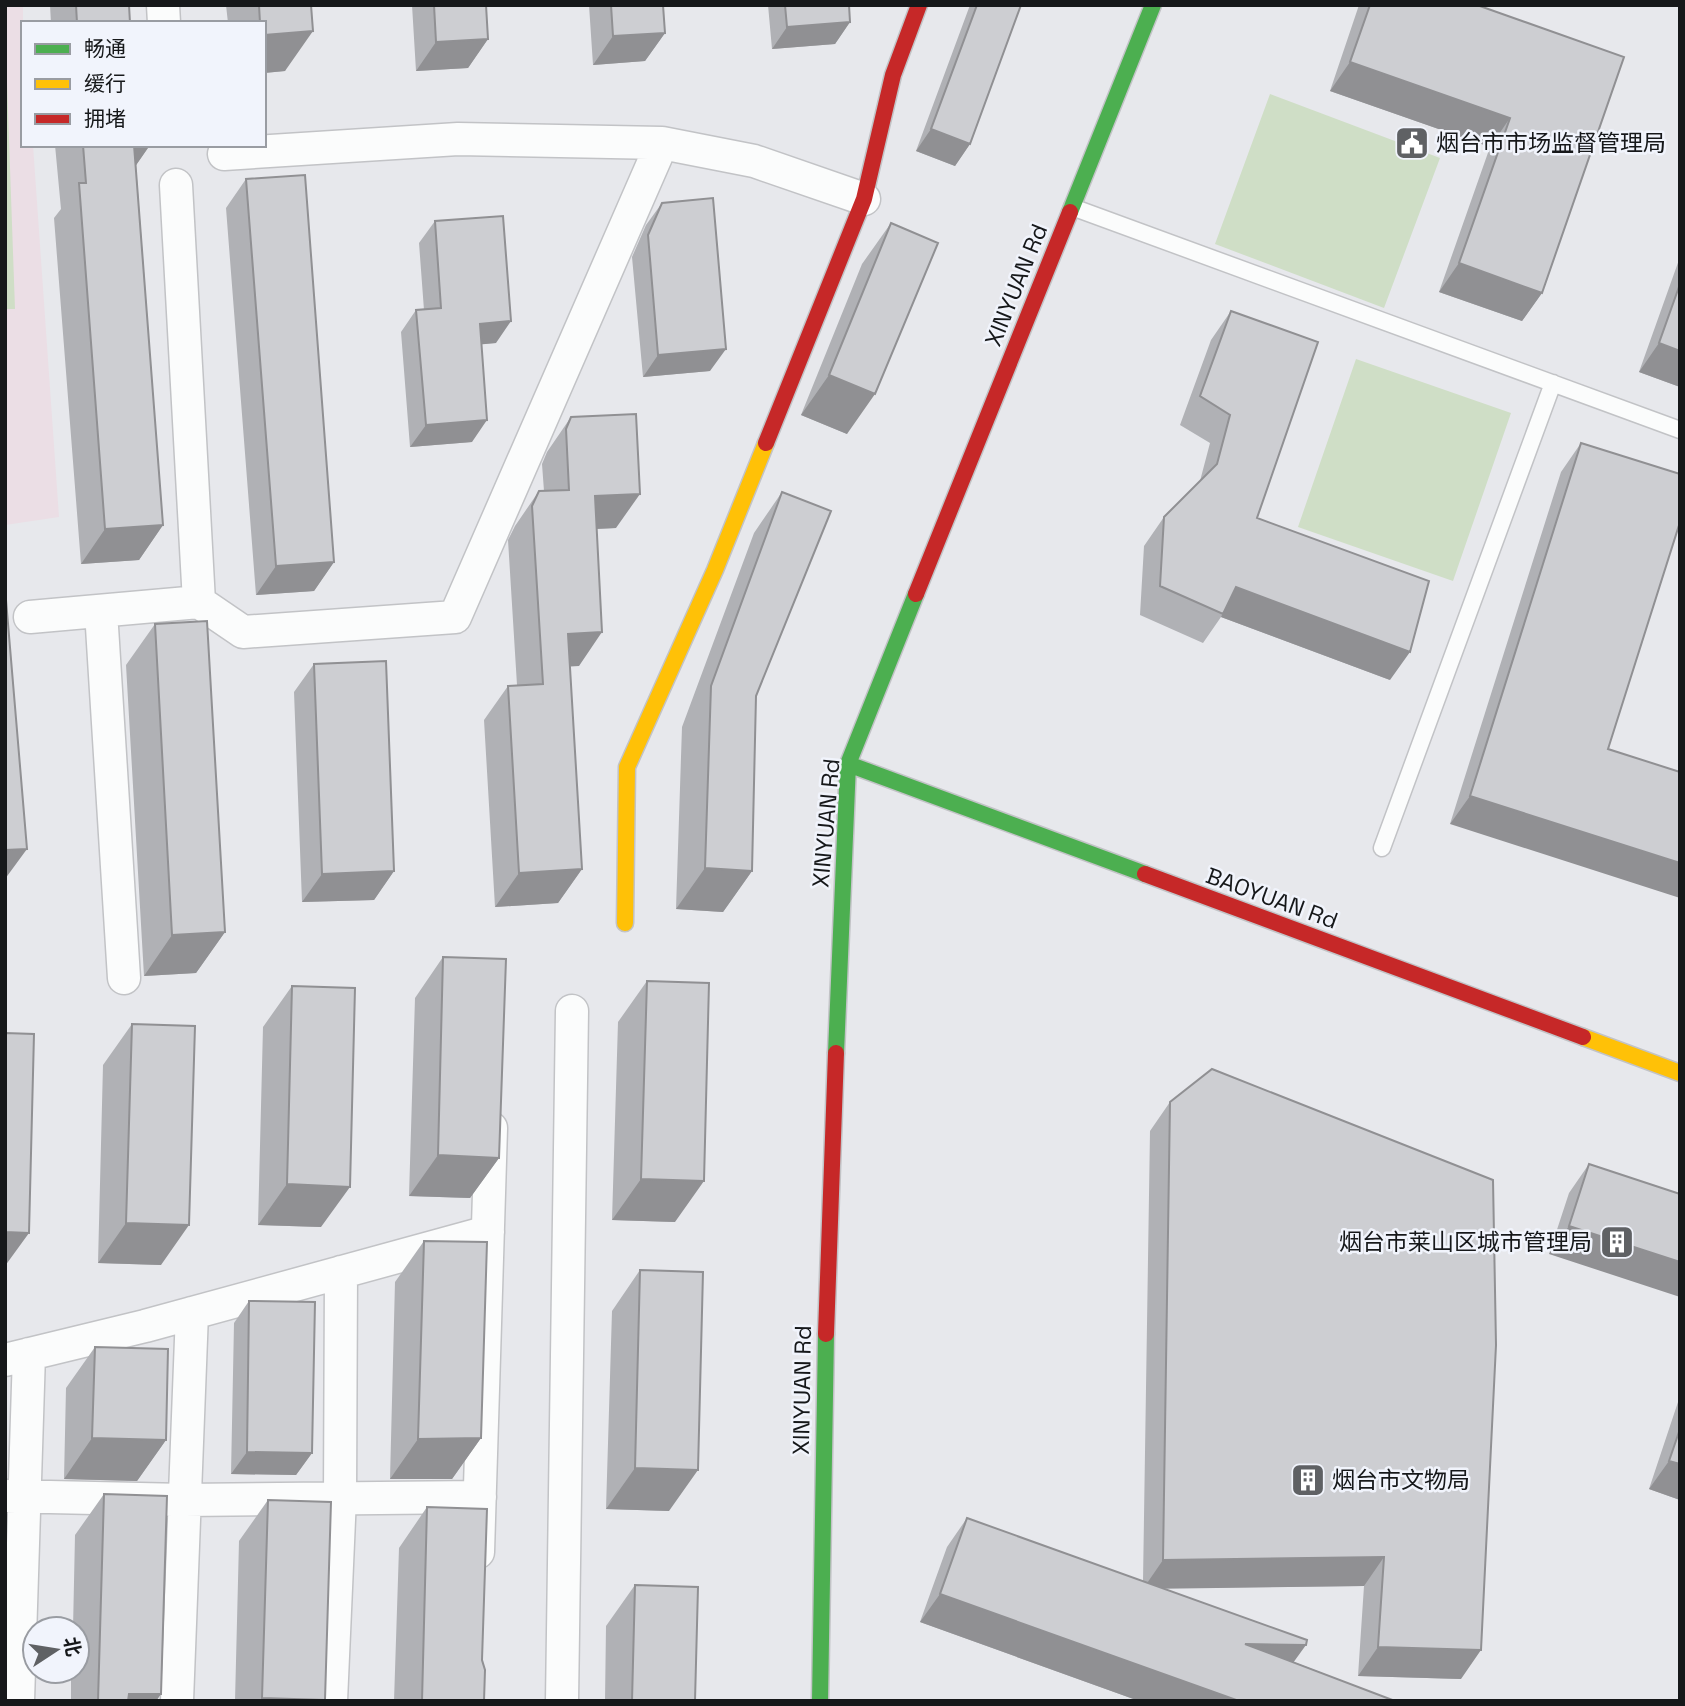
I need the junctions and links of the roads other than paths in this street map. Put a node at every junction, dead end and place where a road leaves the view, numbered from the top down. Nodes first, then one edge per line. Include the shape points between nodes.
1 (919, 5) edge
2 (1153, 5) edge
3 (662, 143) junction
4 (224, 153) dead end
5 (176, 185) dead end
6 (864, 199) junction
7 (1072, 207) junction
8 (1553, 383) junction
9 (1680, 430) edge
10 (199, 602) junction
11 (101, 611) junction
12 (30, 617) dead end
13 (848, 764) junction
14 (1382, 848) dead end
15 (625, 923) dead end
16 (124, 978) dead end
17 (572, 1011) dead end
18 (1680, 1073) edge
19 (492, 1101) edge
20 (488, 1232) junction
21 (341, 1272) junction
22 (192, 1313) junction
23 (17, 1357) edge
24 (15, 1497) edge
25 (340, 1497) junction
26 (480, 1497) junction
27 (184, 1500) junction
28 (477, 1578) edge
29 (18, 1701) edge
30 (177, 1701) edge
31 (331, 1701) edge
32 (562, 1701) edge
33 (820, 1701) edge

1 - 6 street via 893,75
2 - 7 street, XINYUAN Rd
3 - 4 street via 458,139
3 - 6 street via 754,161
3 - 10 street via 455,617 243,632
5 - 10 street
6 - 15 street via 715,570 627,767
7 - 8 lane
7 - 13 street, XINYUAN Rd
8 - 9 lane
8 - 14 lane
10 - 11 street
11 - 12 street
11 - 16 street
13 - 18 street, BAOYUAN Rd
13 - 33 street, XINYUAN Rd via 828,1239
17 - 32 street
19 - 20 street
20 - 21 street
20 - 26 street
21 - 22 street
21 - 25 street
22 - 23 street
22 - 27 street
23 - 24 street
24 - 27 street
24 - 29 street
25 - 26 street
25 - 27 street
25 - 31 street
26 - 28 street
27 - 30 street

